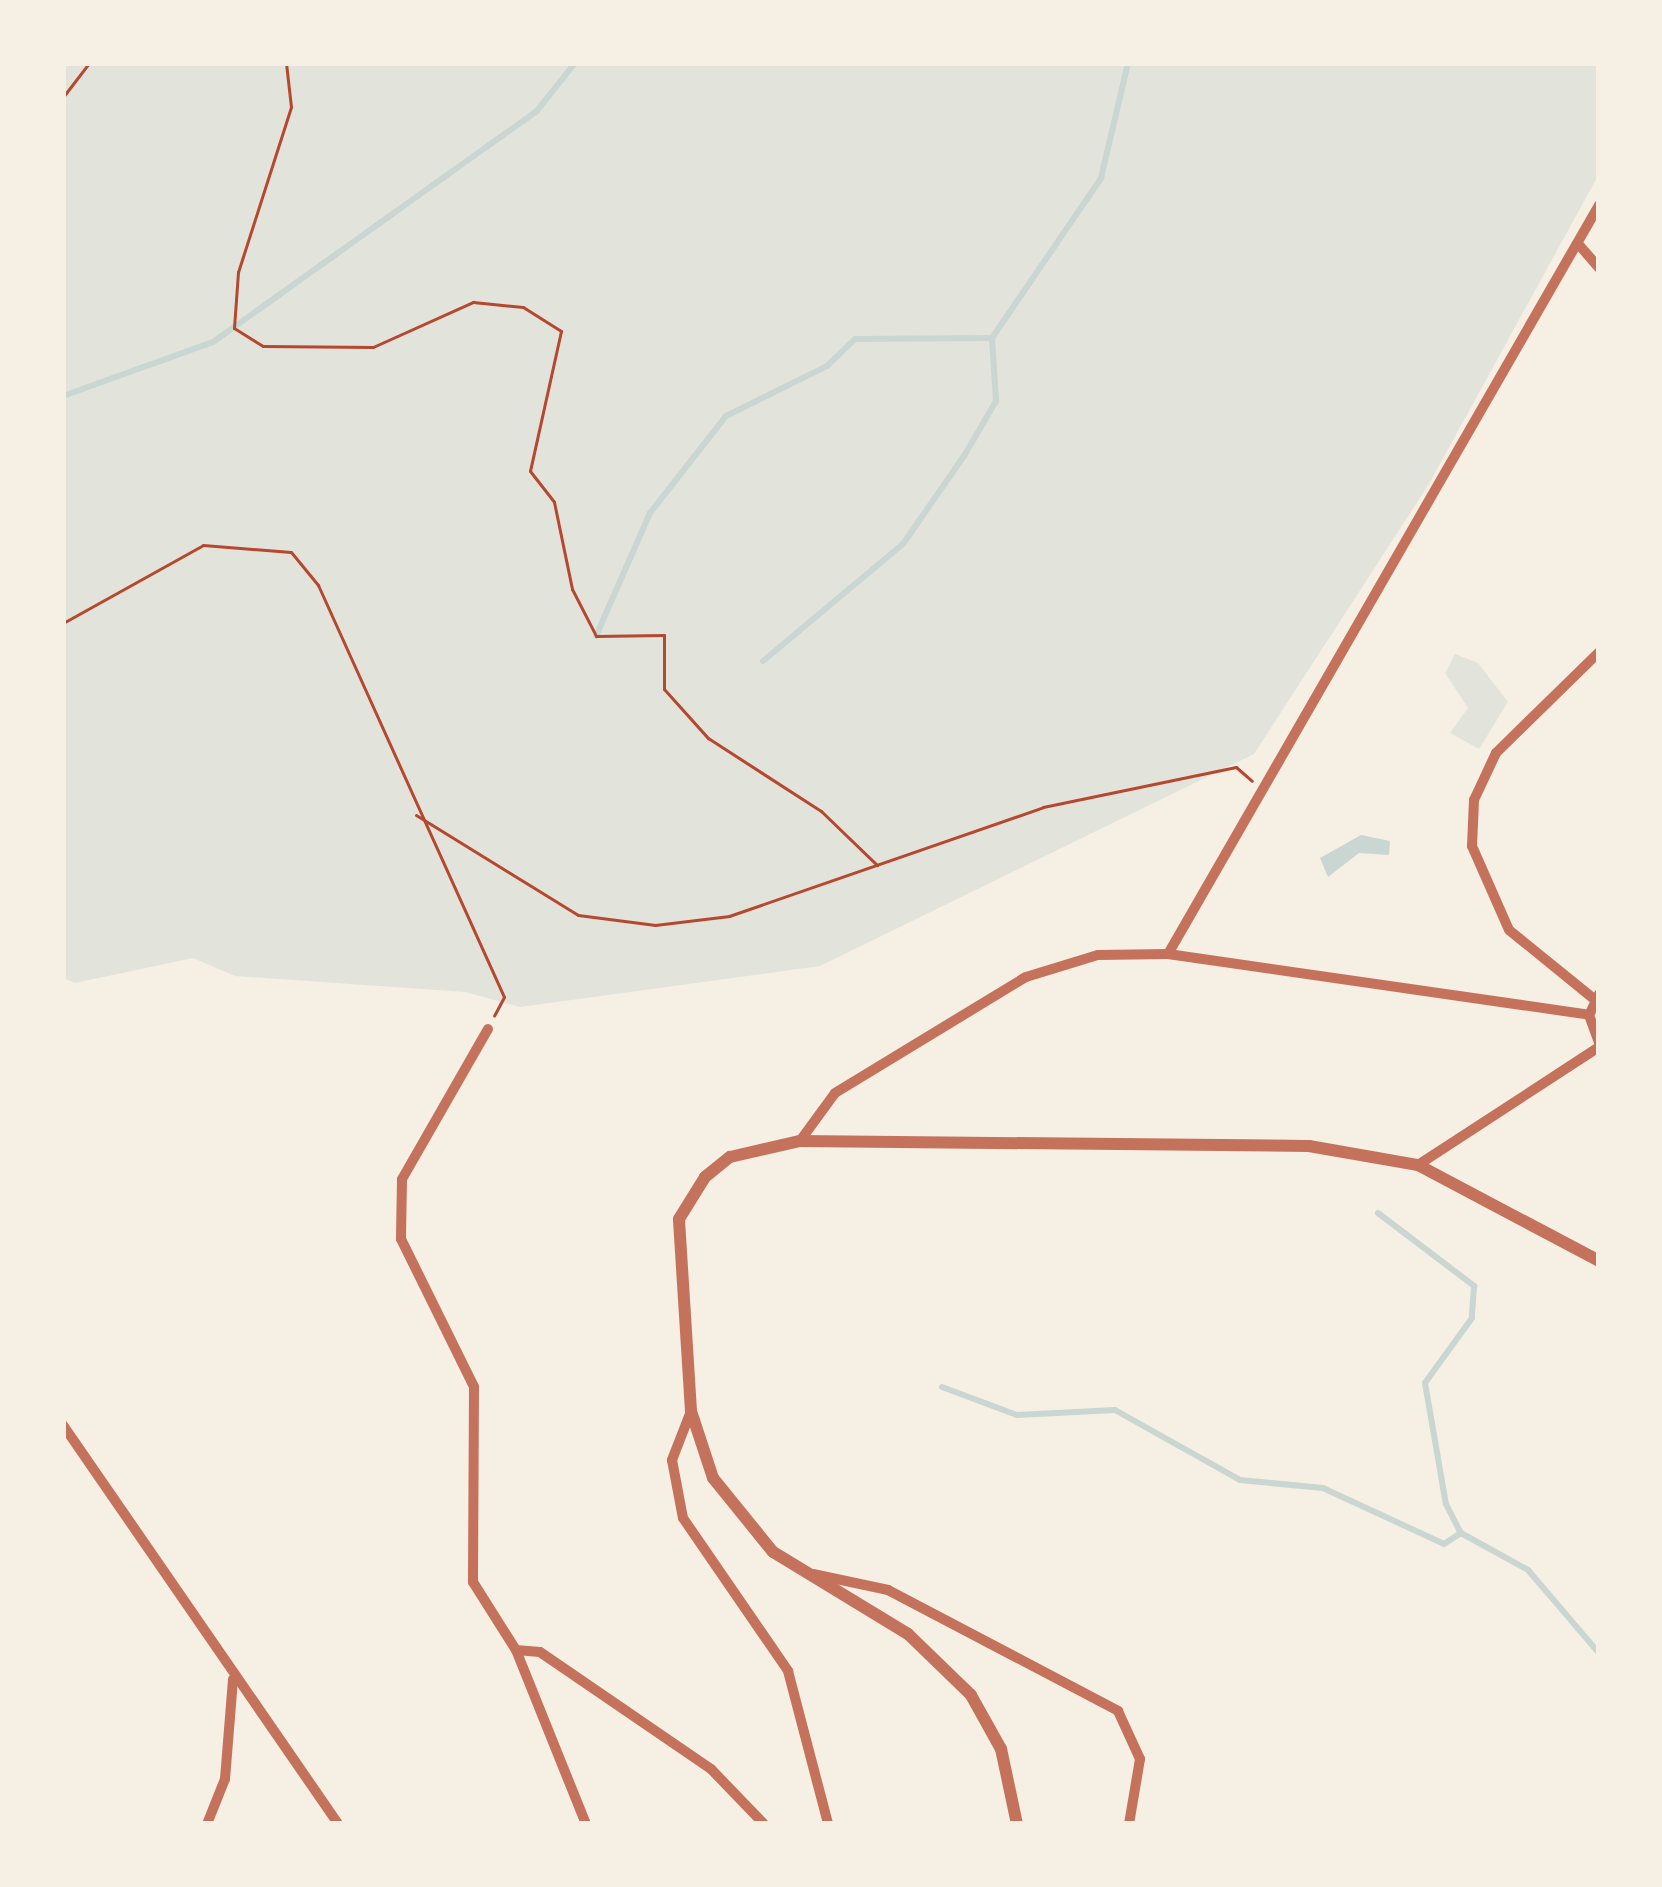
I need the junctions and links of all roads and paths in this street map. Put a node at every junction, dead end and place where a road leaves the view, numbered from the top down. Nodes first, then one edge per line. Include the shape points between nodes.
1 (88, 63) edge
2 (286, 63) edge
3 (63, 98) edge
4 (1599, 205) edge
5 (1580, 246) junction
6 (1599, 268) edge
7 (63, 623) edge
8 (1599, 652) edge
9 (1263, 790) junction
10 (416, 814) junction
11 (877, 865) junction
12 (1168, 954) junction
13 (1596, 996) edge
14 (1589, 1016) junction
15 (488, 1029) joint
16 (1599, 1045) edge
17 (800, 1141) junction
18 (1418, 1165) junction
19 (1599, 1261) edge
20 (691, 1411) junction
21 (63, 1425) edge
22 (804, 1572) junction
23 (516, 1650) junction
24 (233, 1676) junction
25 (207, 1824) edge
26 (338, 1824) edge
27 (586, 1824) edge
28 (764, 1824) edge
29 (828, 1824) edge
30 (1017, 1824) edge
31 (1129, 1824) edge

1 - 3 path
2 - 11 path via 290,107 238,272 234,328 263,346 373,347 473,302 523,307 561,331 530,471 554,502 572,589 596,636 664,635 664,688 708,738 821,811
4 - 5 street
5 - 6 street
5 - 9 street
7 - 10 path via 203,545 291,552 318,585
8 - 13 street via 1496,753 1474,800 1472,846 1509,930
9 - 11 path via 1236,766 1043,806
9 - 12 street
10 - 11 path via 578,915 655,925 729,916
10 - 15 path via 504,997
12 - 14 street
12 - 17 street via 1097,955 1026,977 835,1093
13 - 14 street
14 - 16 street
15 - 23 street via 402,1179 400,1239 474,1387 466,1560
16 - 18 street
17 - 18 street via 1248,1141
17 - 20 street via 730,1157 679,1219
18 - 19 street
20 - 22 street via 746,1529
20 - 29 street via 672,1460 682,1518 788,1671
21 - 24 street
22 - 30 street via 908,1634 971,1695 1001,1749
22 - 31 street via 887,1590 1118,1711 1140,1759
23 - 27 street
23 - 28 street via 540,1652 711,1769
24 - 25 street via 225,1779
24 - 26 street

